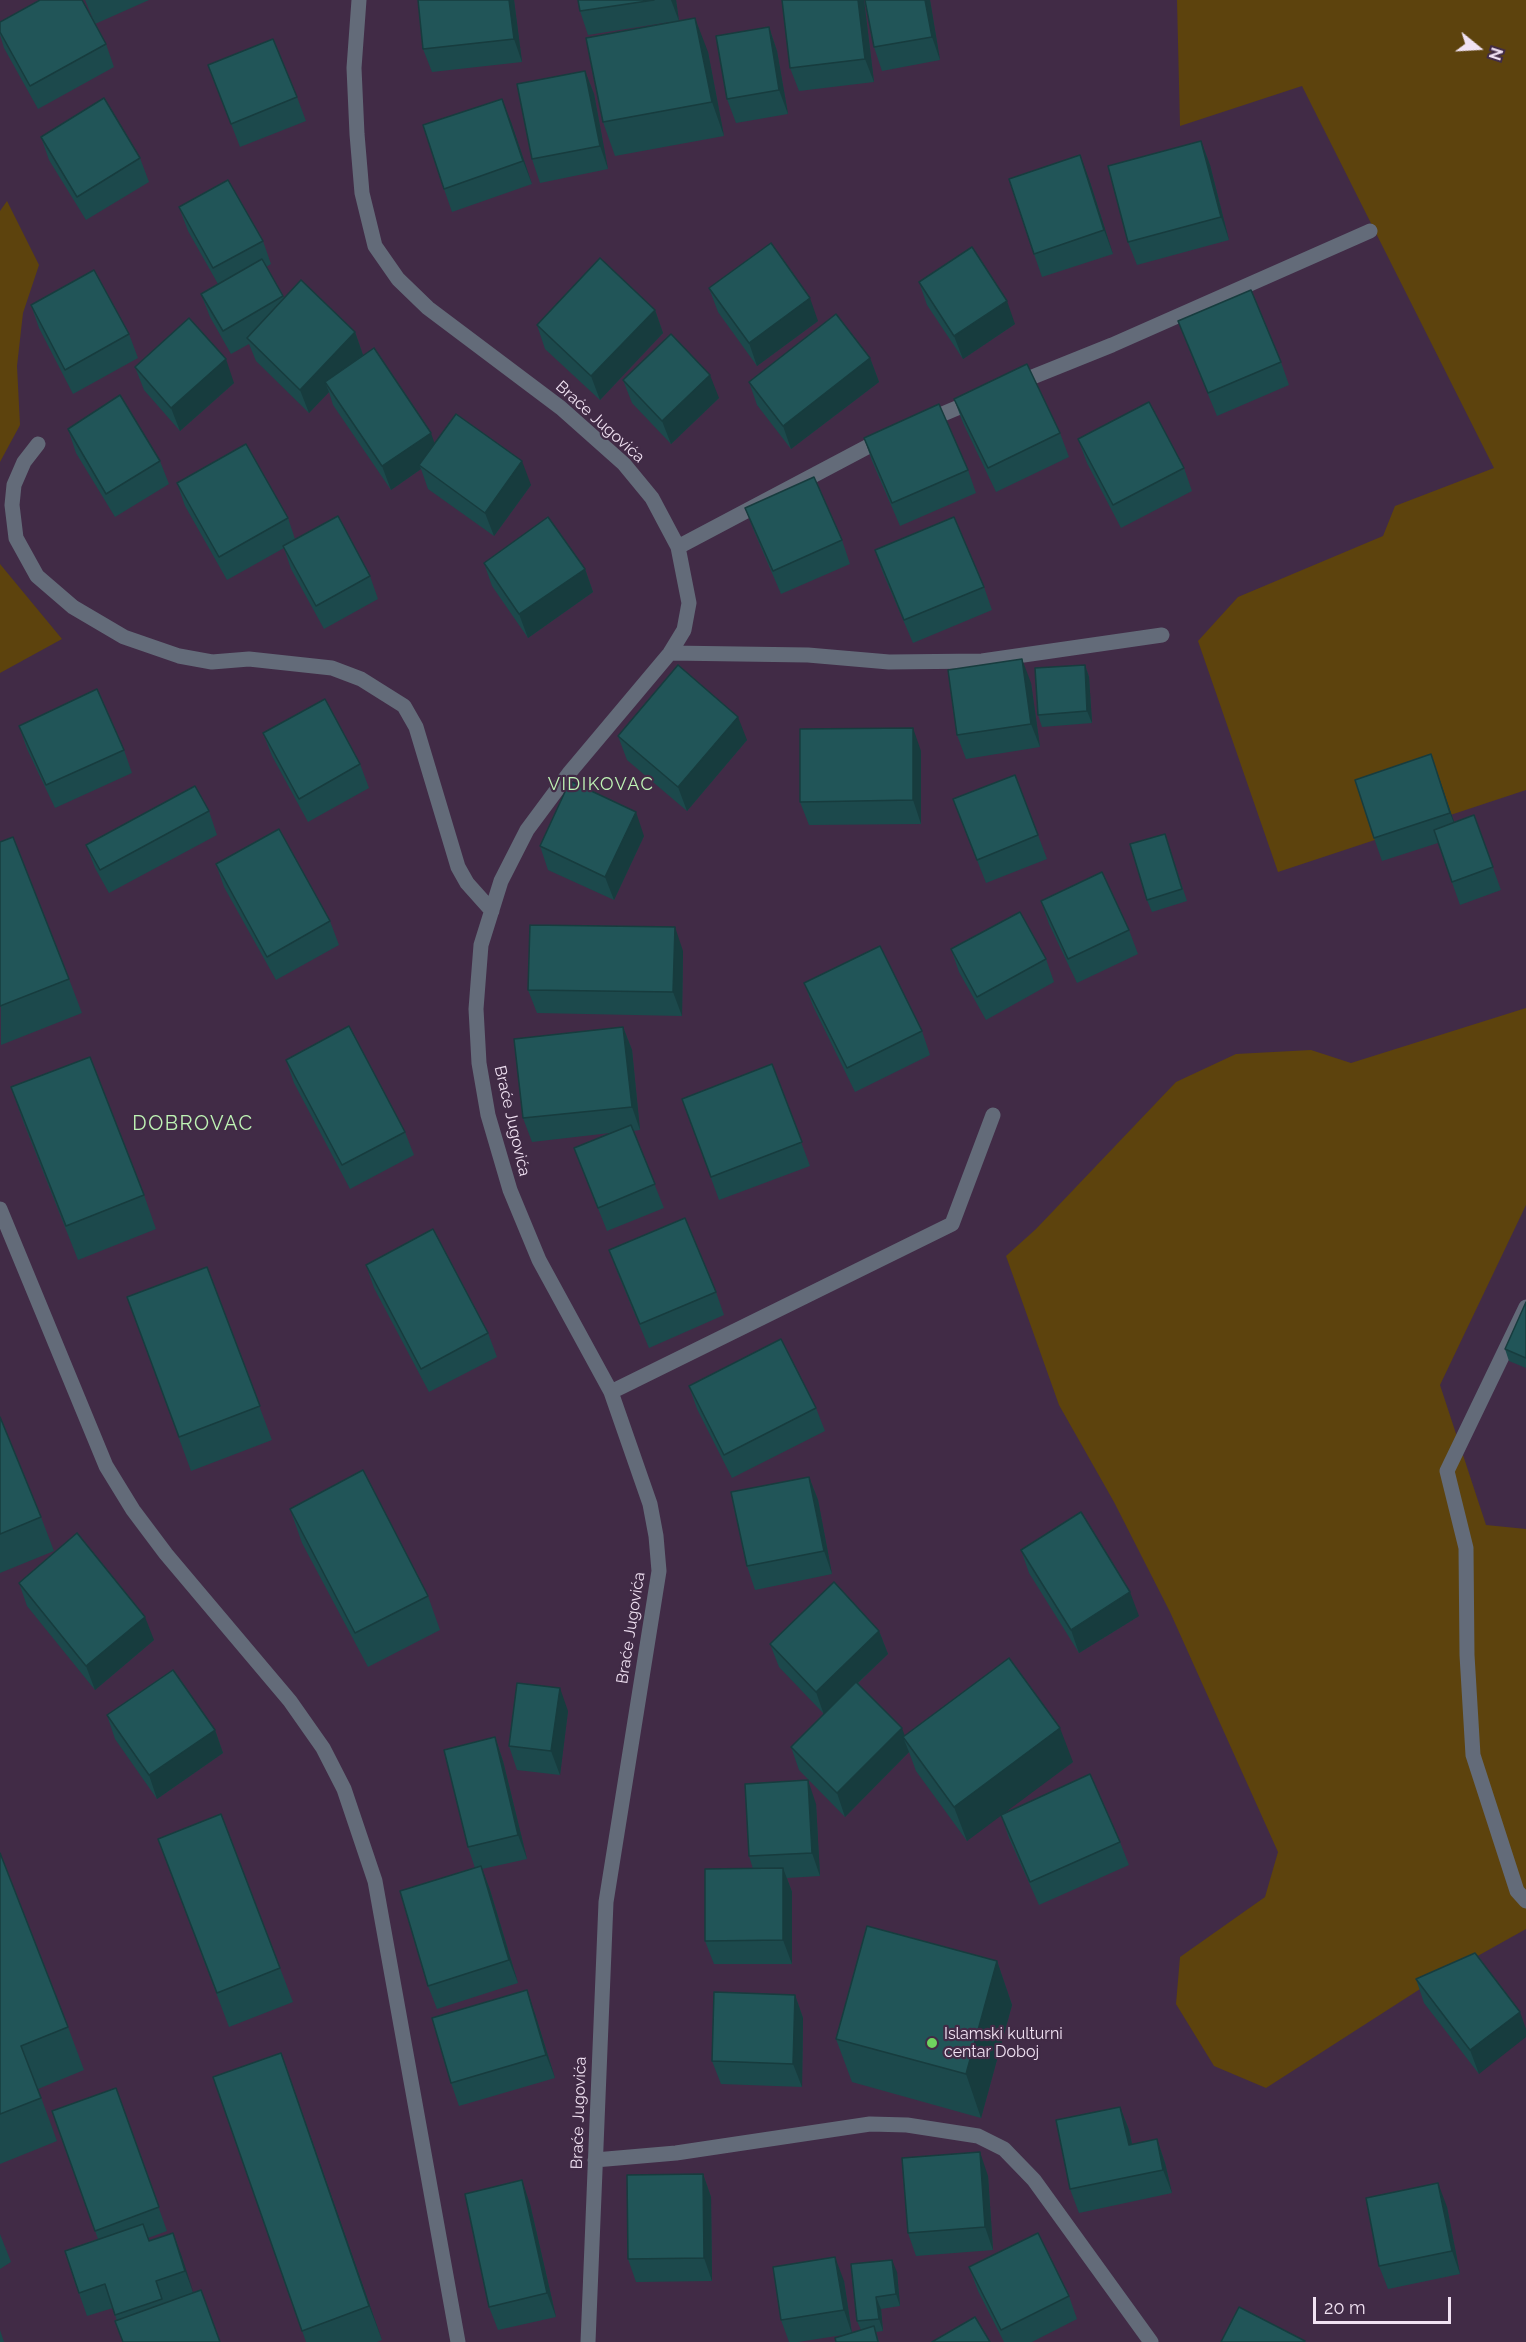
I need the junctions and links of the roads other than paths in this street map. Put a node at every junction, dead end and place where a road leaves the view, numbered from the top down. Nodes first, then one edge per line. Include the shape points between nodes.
1 (359, 0) edge
2 (1370, 231) dead end
3 (38, 444) dead end
4 (678, 546) junction
5 (1162, 635) dead end
6 (670, 653) junction
7 (492, 911) junction
8 (993, 1115) dead end
9 (0, 1209) edge
10 (1526, 1307) edge
11 (611, 1392) junction
12 (1526, 1901) edge
13 (595, 2160) junction
14 (458, 2342) edge
15 (588, 2342) edge
16 (1151, 2342) edge

1 - 4 street, Braće Jugovića via 354,68 357,134 362,193 375,246 398,279 428,308 561,408 624,464 652,498
2 - 4 street via 1112,345 902,430
3 - 7 street via 14,485 12,505 16,538 37,576 73,607 124,637 179,656 212,662 249,659 332,668 395,699 404,706 416,728 458,867
4 - 6 street, Braće Jugovića via 689,603 684,630
5 - 6 street via 982,661 889,662 808,655
6 - 7 street, Braće Jugovića via 570,772 527,830 501,881
7 - 11 street, Braće Jugovića via 481,945 476,1009 479,1063 488,1115 510,1190 539,1260
8 - 11 street via 952,1224
9 - 14 street via 106,1466 166,1554 290,1701 323,1748 344,1789 375,1881
10 - 12 street via 1447,1471 1466,1548 1473,1755 1517,1891
11 - 13 street, Braće Jugovića via 650,1504 659,1571 606,1902
13 - 15 street, Braće Jugovića
13 - 16 street via 676,2153 870,2124 907,2125 978,2136 1004,2149 1034,2180

